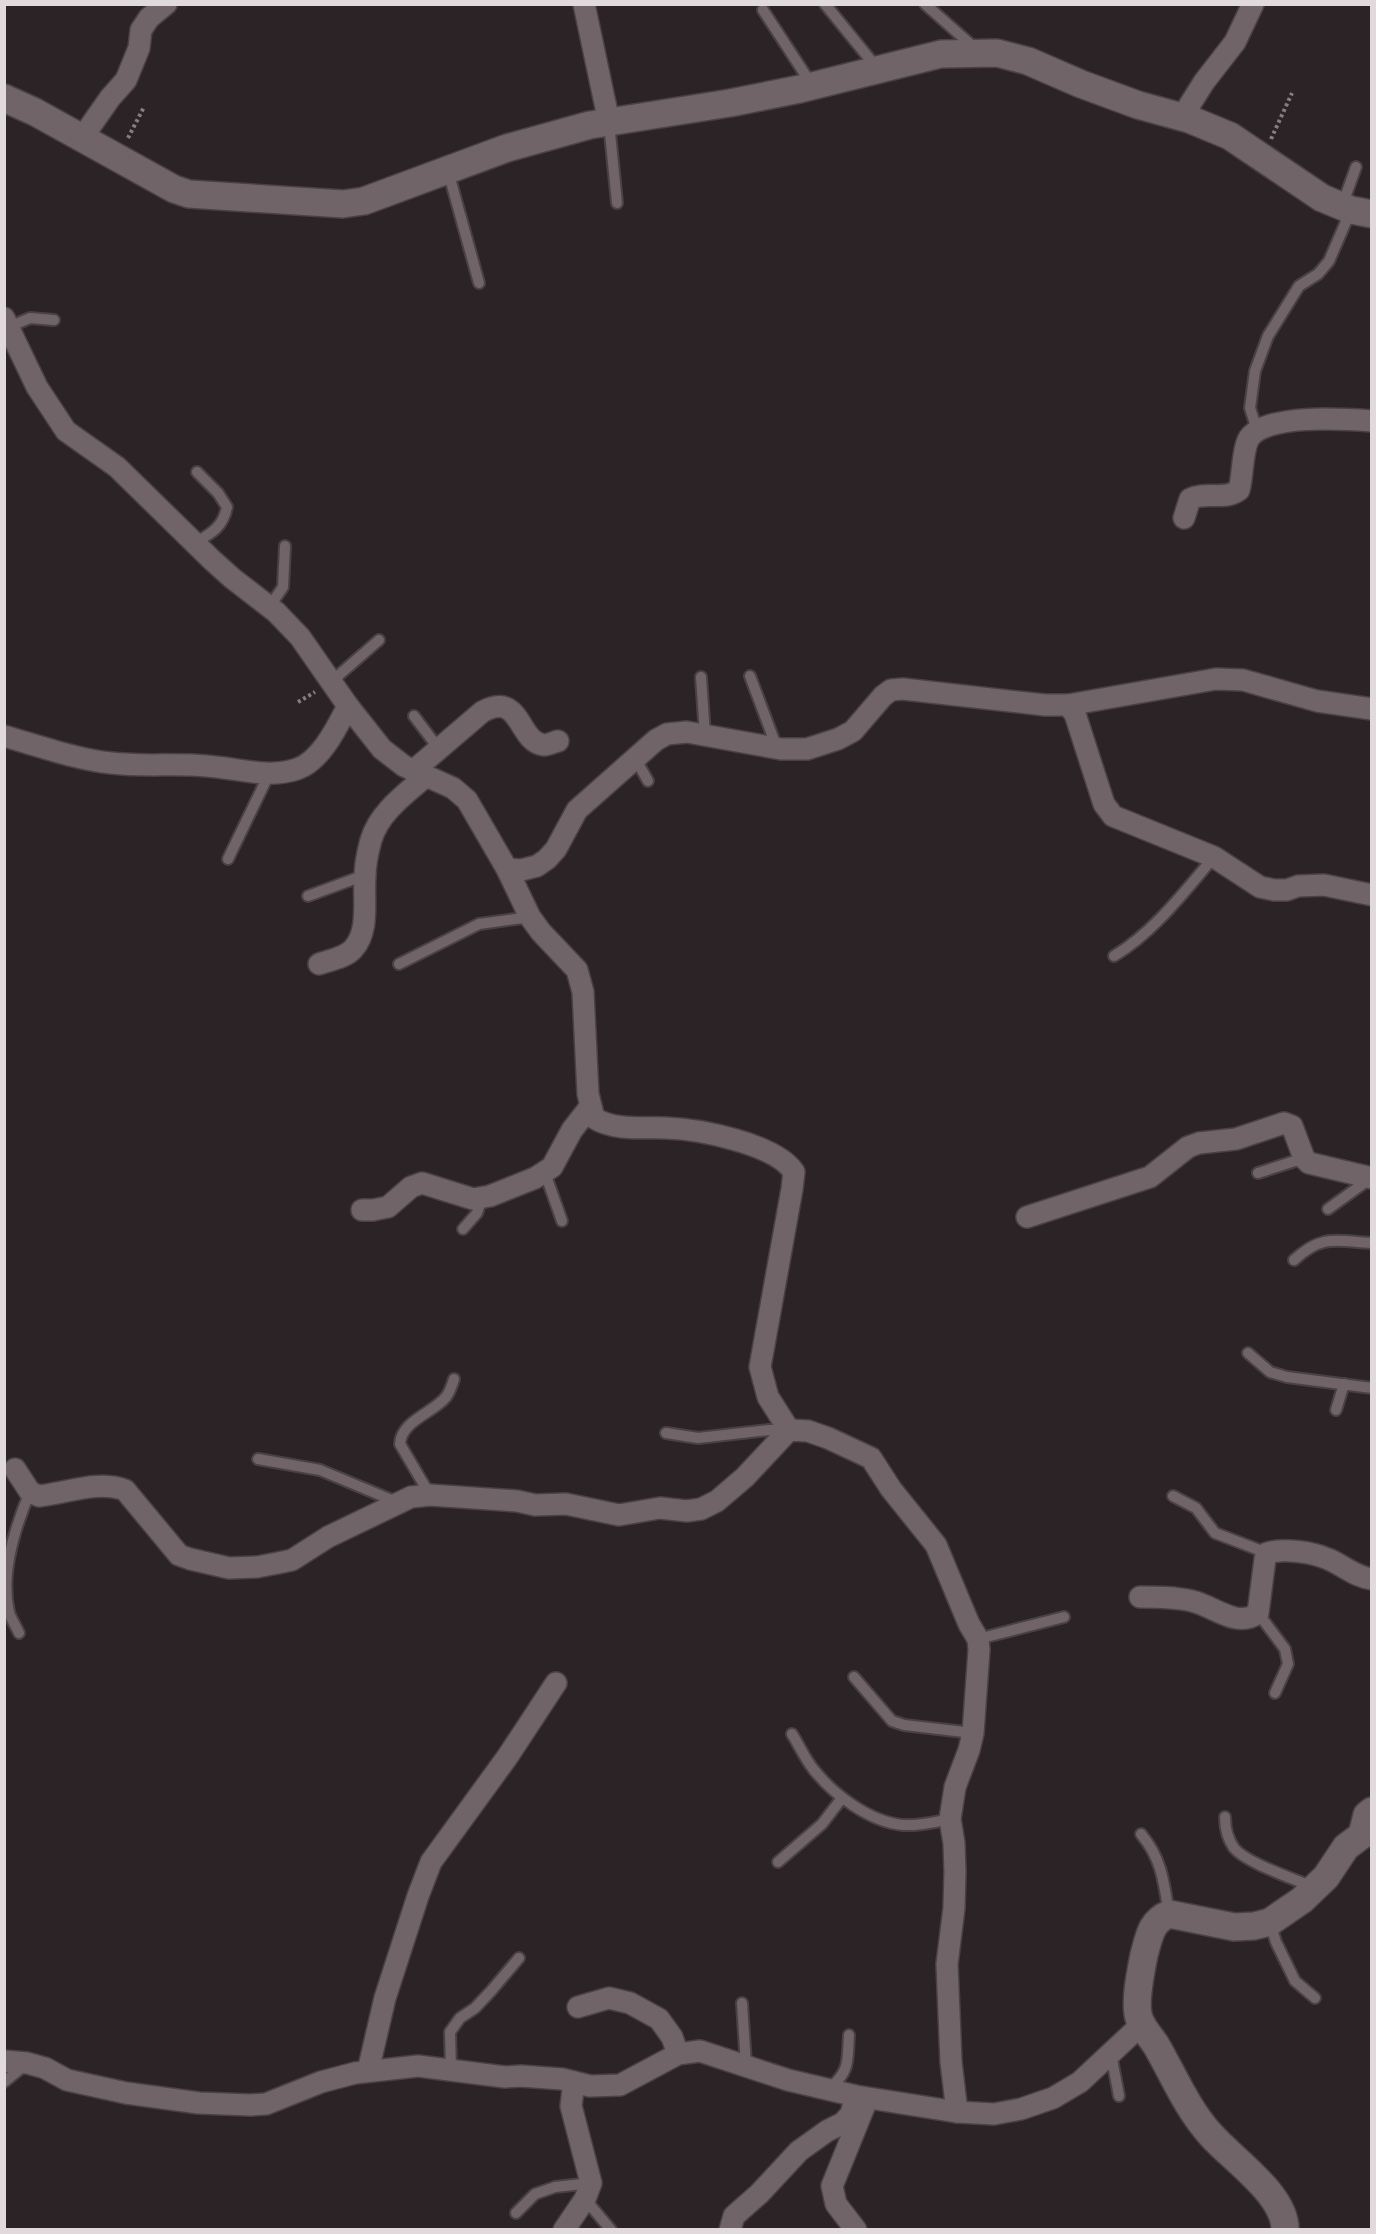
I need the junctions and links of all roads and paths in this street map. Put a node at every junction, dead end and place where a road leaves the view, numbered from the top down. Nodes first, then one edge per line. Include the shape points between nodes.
1 (166, 4) edge
2 (584, 4) edge
3 (825, 4) edge
4 (925, 4) edge
5 (1253, 4) edge
6 (763, 10) dead end
7 (981, 53) junction
8 (879, 71) junction
9 (813, 86) junction
10 (1292, 93) dead end
11 (4, 98) edge
12 (144, 107) dead end
13 (1182, 117) junction
14 (609, 122) junction
15 (82, 138) junction
16 (118, 158) junction
17 (1263, 159) junction
18 (1356, 167) dead end
19 (448, 170) junction
20 (617, 203) dead end
21 (1355, 210) edge
22 (479, 283) dead end
23 (54, 320) dead end
24 (7, 323) edge
25 (1371, 421) edge
26 (1257, 430) junction
27 (197, 472) dead end
28 (1184, 518) dead end
29 (195, 543) junction
30 (285, 546) dead end
31 (270, 606) junction
32 (379, 640) dead end
33 (750, 676) dead end
34 (701, 677) dead end
35 (332, 681) junction
36 (1068, 705) junction
37 (348, 706) junction
38 (1371, 709) edge
39 (414, 716) dead end
40 (705, 735) junction
41 (4, 736) edge
42 (558, 741) dead end
43 (439, 748) junction
44 (777, 748) junction
45 (635, 758) junction
46 (270, 772) junction
47 (419, 774) junction
48 (648, 781) dead end
49 (1214, 856) junction
50 (228, 860) dead end
51 (507, 869) junction
52 (365, 875) junction
53 (1371, 895) edge
54 (308, 896) dead end
55 (530, 917) junction
56 (1113, 956) dead end
57 (319, 964) dead end
58 (399, 964) dead end
59 (590, 1107) junction
60 (1304, 1158) junction
61 (545, 1173) junction
62 (1258, 1173) dead end
63 (1371, 1178) edge
64 (482, 1198) junction
65 (1328, 1209) dead end
66 (362, 1210) dead end
67 (1027, 1217) dead end
68 (562, 1221) dead end
69 (463, 1229) dead end
70 (1371, 1243) edge
71 (1294, 1260) dead end
72 (1248, 1353) dead end
73 (454, 1379) dead end
74 (1344, 1384) junction
75 (1371, 1388) edge
76 (1336, 1410) dead end
77 (789, 1430) junction
78 (666, 1433) dead end
79 (258, 1459) dead end
80 (15, 1469) dead end
81 (30, 1492) junction
82 (430, 1495) junction
83 (1173, 1496) dead end
84 (399, 1503) junction
85 (1267, 1552) junction
86 (1371, 1579) edge
87 (1140, 1597) dead end
88 (1258, 1613) junction
89 (1064, 1617) dead end
90 (20, 1633) dead end
91 (978, 1639) junction
92 (854, 1677) dead end
93 (556, 1683) dead end
94 (1275, 1694) dead end
95 (973, 1732) junction
96 (792, 1734) dead end
97 (842, 1798) junction
98 (1371, 1811) edge
99 (1225, 1817) dead end
100 (950, 1819) junction
101 (1141, 1834) dead end
102 (778, 1862) dead end
103 (1315, 1888) junction
104 (1169, 1914) junction
105 (1270, 1922) junction
106 (519, 1958) dead end
107 (1315, 1998) dead end
108 (742, 2003) dead end
109 (578, 2007) dead end
110 (1141, 2025) junction
111 (849, 2035) dead end
112 (678, 2054) junction
113 (1111, 2054) junction
114 (4, 2061) edge
115 (27, 2063) junction
116 (746, 2065) junction
117 (451, 2070) junction
118 (368, 2071) junction
119 (4, 2082) edge
120 (574, 2082) junction
121 (829, 2089) junction
122 (1119, 2096) dead end
123 (862, 2097) junction
124 (957, 2112) junction
125 (588, 2191) junction
126 (516, 2213) dead end
127 (564, 2229) edge
128 (611, 2229) edge
129 (730, 2229) edge
130 (856, 2229) edge
131 (1286, 2229) edge

1 - 15 street via 141,30 126,80
2 - 14 street
3 - 8 lane
4 - 7 lane
5 - 13 street via 1235,42
6 - 9 lane
7 - 8 street via 941,54
7 - 13 street via 1028,61 1138,105
8 - 9 street
9 - 14 street
10 - 17 path
11 - 15 street
12 - 16 path
13 - 17 street via 1230,136
14 - 19 street via 507,148
14 - 20 lane
15 - 16 street
16 - 19 street via 189,194 343,204 364,201
17 - 21 street via 1322,198
18 - 21 lane
19 - 22 lane
21 - 26 lane via 1329,261 1299,286 1268,336 1256,371 1250,408
23 - 24 lane via 30,318
24 - 29 street via 37,387 66,431 117,467
25 - 26 street via 1312,418
26 - 28 street via 1248,440 1239,490 1233,495 1196,495 1190,499
27 - 29 lane via 227,507 225,519 216,530
29 - 31 street via 232,578
30 - 31 lane via 283,587
31 - 35 street via 300,637
32 - 35 lane
33 - 44 lane
34 - 40 lane
35 - 37 street
36 - 38 street via 1216,679 1243,680 1317,701
36 - 44 street via 891,690 853,731 838,739 807,749
36 - 49 street via 1075,714 1107,811
37 - 46 street via 332,737 312,759 299,769
37 - 47 street via 382,749
39 - 43 lane
40 - 44 street
40 - 45 street via 677,731 667,734
41 - 46 street via 107,763
42 - 43 street via 544,745 537,742 511,711 494,706
43 - 47 street
45 - 48 lane
45 - 51 street via 577,810 547,859 537,866
46 - 50 lane
47 - 51 street via 453,788 467,800
47 - 52 street via 378,824 371,839
49 - 53 street via 1260,886 1274,890 1324,885
49 - 56 lane via 1173,905 1128,948
51 - 55 street
52 - 54 lane
52 - 57 street via 364,919 354,949
55 - 58 lane via 478,924
55 - 59 street via 577,970 580,979
59 - 61 street
59 - 77 street via 594,1118 602,1123 668,1128 741,1141 782,1158 794,1172 760,1367 768,1397
60 - 62 lane
60 - 63 street via 1325,1168
60 - 67 street via 1292,1126 1284,1123 1236,1139 1188,1147 1150,1177
61 - 64 street
61 - 68 lane
63 - 65 lane
64 - 66 street via 473,1199 422,1183 388,1206
64 - 69 lane via 477,1213
70 - 71 lane via 1326,1241 1313,1245
72 - 74 lane via 1270,1372
73 - 82 lane via 447,1396 400,1436 400,1444
74 - 75 lane
74 - 76 lane
77 - 78 lane via 698,1438
77 - 82 street via 745,1477 701,1509 619,1515 566,1504 535,1505
77 - 91 street via 808,1431 871,1458 936,1545
79 - 84 lane via 320,1470
80 - 81 street
81 - 84 street via 39,1496 115,1486 125,1490 180,1555 229,1568 292,1560
81 - 90 lane via 16,1526 6,1571 9,1611
82 - 84 street
83 - 85 lane via 1196,1508 1215,1533
85 - 86 street via 1328,1558
85 - 88 street
87 - 88 street via 1195,1602 1237,1619 1251,1619
88 - 94 lane via 1285,1649 1288,1664
89 - 91 lane
91 - 95 street
92 - 95 lane via 892,1721
93 - 118 street via 431,1862 385,1998
95 - 100 street via 955,1787
96 - 97 lane via 813,1769
97 - 100 lane via 862,1811 901,1825
97 - 102 lane via 822,1824
98 - 103 street via 1362,1835 1346,1847
99 - 103 lane via 1225,1829 1235,1849
100 - 124 street via 955,1872 947,1964
101 - 104 lane via 1153,1848 1163,1874
103 - 105 street
104 - 105 street via 1234,1927
104 - 110 street via 1152,1926 1137,2003
105 - 107 lane via 1295,1981
106 - 117 lane via 450,2032
108 - 116 lane
109 - 112 street via 609,1998 630,2003 658,2019 672,2037
110 - 113 street
110 - 131 street via 1209,2134 1269,2191
111 - 121 lane via 846,2071
112 - 116 street via 700,2051
112 - 120 street via 621,2085
113 - 122 lane
113 - 124 street via 1080,2082 1053,2098 994,2114
114 - 115 street
115 - 118 street via 67,2080 199,2103 266,2104 321,2082
115 - 119 lane
116 - 121 street
117 - 118 street via 418,2066
117 - 120 street
120 - 125 street via 571,2106
121 - 123 street
123 - 124 street
123 - 129 street via 843,2123 799,2151 734,2216
123 - 130 street via 832,2186 836,2204
125 - 126 lane via 555,2187 535,2194
125 - 127 street
125 - 128 lane

